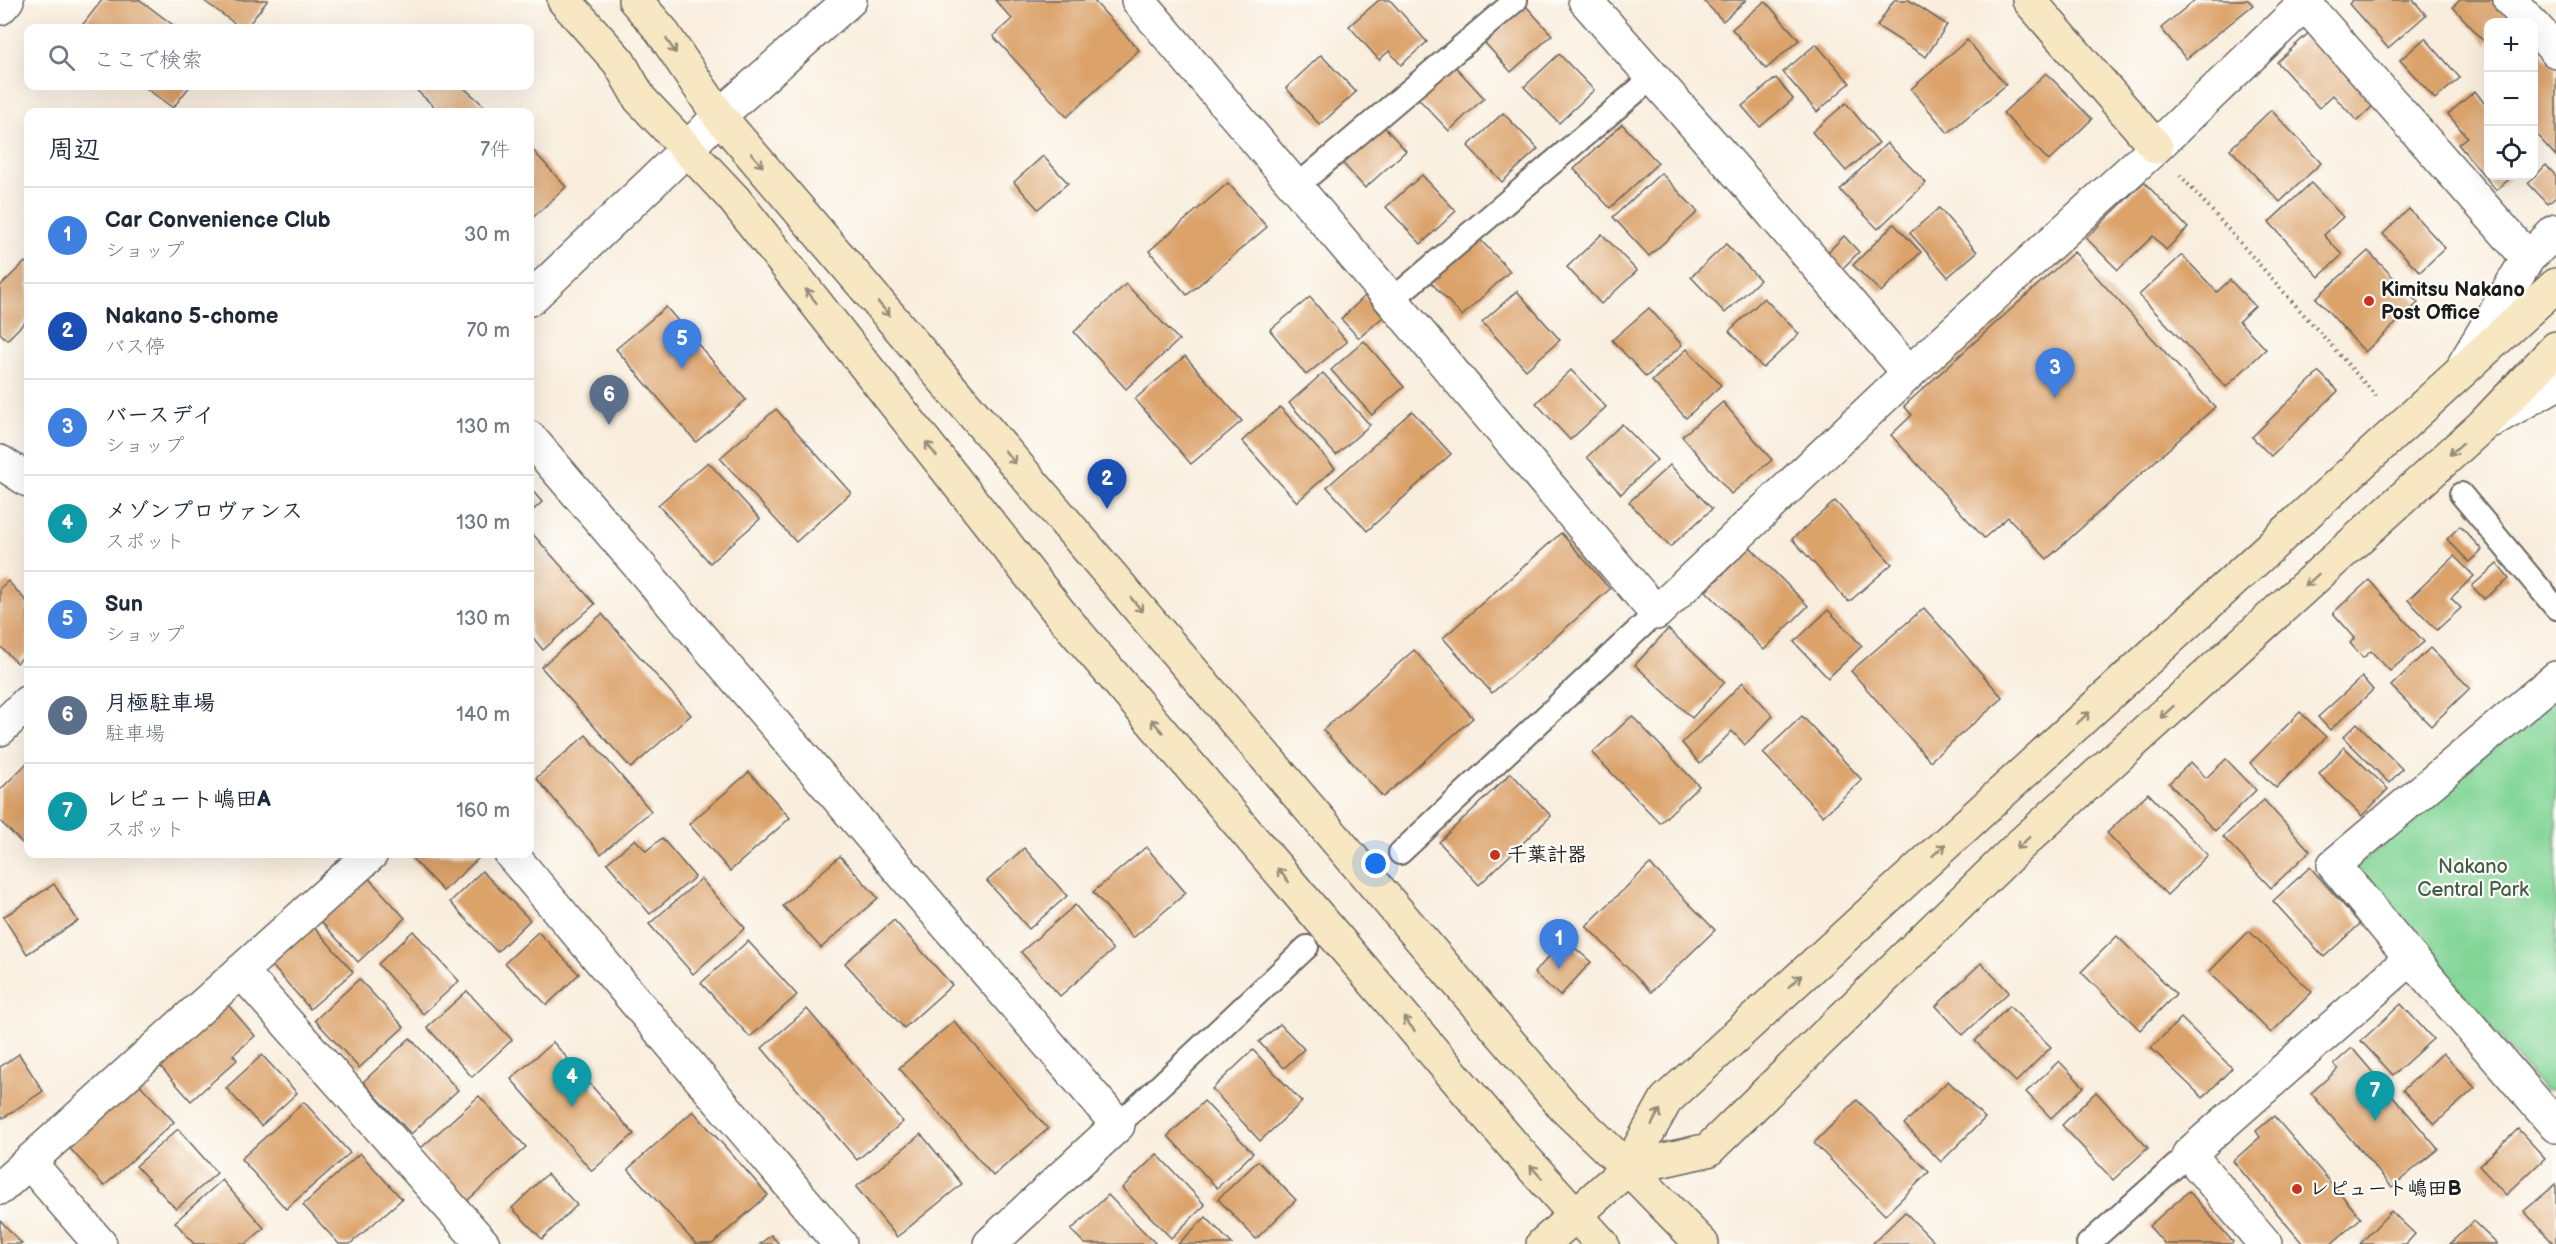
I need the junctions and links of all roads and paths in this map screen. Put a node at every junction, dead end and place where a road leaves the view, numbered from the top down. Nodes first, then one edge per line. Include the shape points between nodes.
1 (7, 0) edge
2 (564, 0) edge
3 (635, 0) edge
4 (850, 0) edge
5 (1138, 0) edge
6 (1516, 0) edge
7 (1585, 0) edge
8 (2029, 0) edge
9 (2510, 0) edge
10 (2307, 2) edge
11 (0, 8) edge
12 (2526, 18) edge
13 (2538, 31) edge
14 (2556, 51) edge
15 (1653, 77) junction
16 (719, 116) junction
17 (2156, 147) junction
18 (686, 150) junction
19 (1296, 187) junction
20 (2556, 231) edge
21 (2529, 258) junction
22 (2556, 285) edge
23 (534, 295) edge
24 (1392, 300) junction
25 (2556, 348) edge
26 (1909, 373) junction
27 (2456, 377) junction
28 (2556, 384) edge
29 (2379, 401) dead end
30 (2482, 426) junction
31 (534, 443) edge
32 (0, 462) edge
33 (24, 477) edge
34 (2461, 494) dead end
35 (2556, 608) edge
36 (1656, 613) junction
37 (2556, 678) edge
38 (24, 706) edge
39 (0, 729) edge
40 (1400, 853) dead end
41 (367, 858) edge
42 (514, 858) edge
43 (1307, 947) dead end
44 (2410, 958) junction
45 (241, 971) junction
46 (2554, 1121) edge
47 (1118, 1125) junction
48 (2189, 1154) junction
49 (29, 1162) junction
50 (1628, 1168) junction
51 (0, 1188) edge
52 (1575, 1216) junction
53 (100, 1244) edge
54 (483, 1244) edge
55 (840, 1244) edge
56 (990, 1244) edge
57 (1543, 1244) edge
58 (1602, 1244) edge
59 (1702, 1244) edge
60 (2088, 1244) edge
61 (2265, 1244) edge

1 - 11 street
2 - 18 street via 619,63 640,99
3 -> 16 street via 661,30
4 - 16 street
5 - 19 street
6 - 19 lane
7 - 15 street
8 - 17 street
9 - 12 street
10 - 17 street
10 - 21 street
13 - 14 street
15 - 24 lane
15 - 26 street
16 - 18 street
16 -> 50 street via 1565,1108
17 - 26 street
17 - 29 path
18 - 23 street
52 -> 18 street via 1059,612 734,199
19 - 24 street
20 - 21 street
21 - 27 street
22 - 27 street
24 - 36 street
25 - 30 street
26 - 36 street
50 -> 27 street via 1666,1100
28 - 30 street
30 -> 50 street via 2020,845 1708,1150
31 - 47 street
32 - 33 street
34 - 35 lane
36 - 40 lane
37 - 44 street via 2334,864
38 - 39 street
41 - 45 street
42 - 55 street
43 - 47 lane
44 - 46 street
44 - 48 street
45 - 49 street
45 - 54 street
47 - 56 street
48 - 60 lane
48 - 61 street
49 - 51 street
49 - 53 street
50 - 52 street
50 - 59 street
52 - 57 street
52 - 58 street

